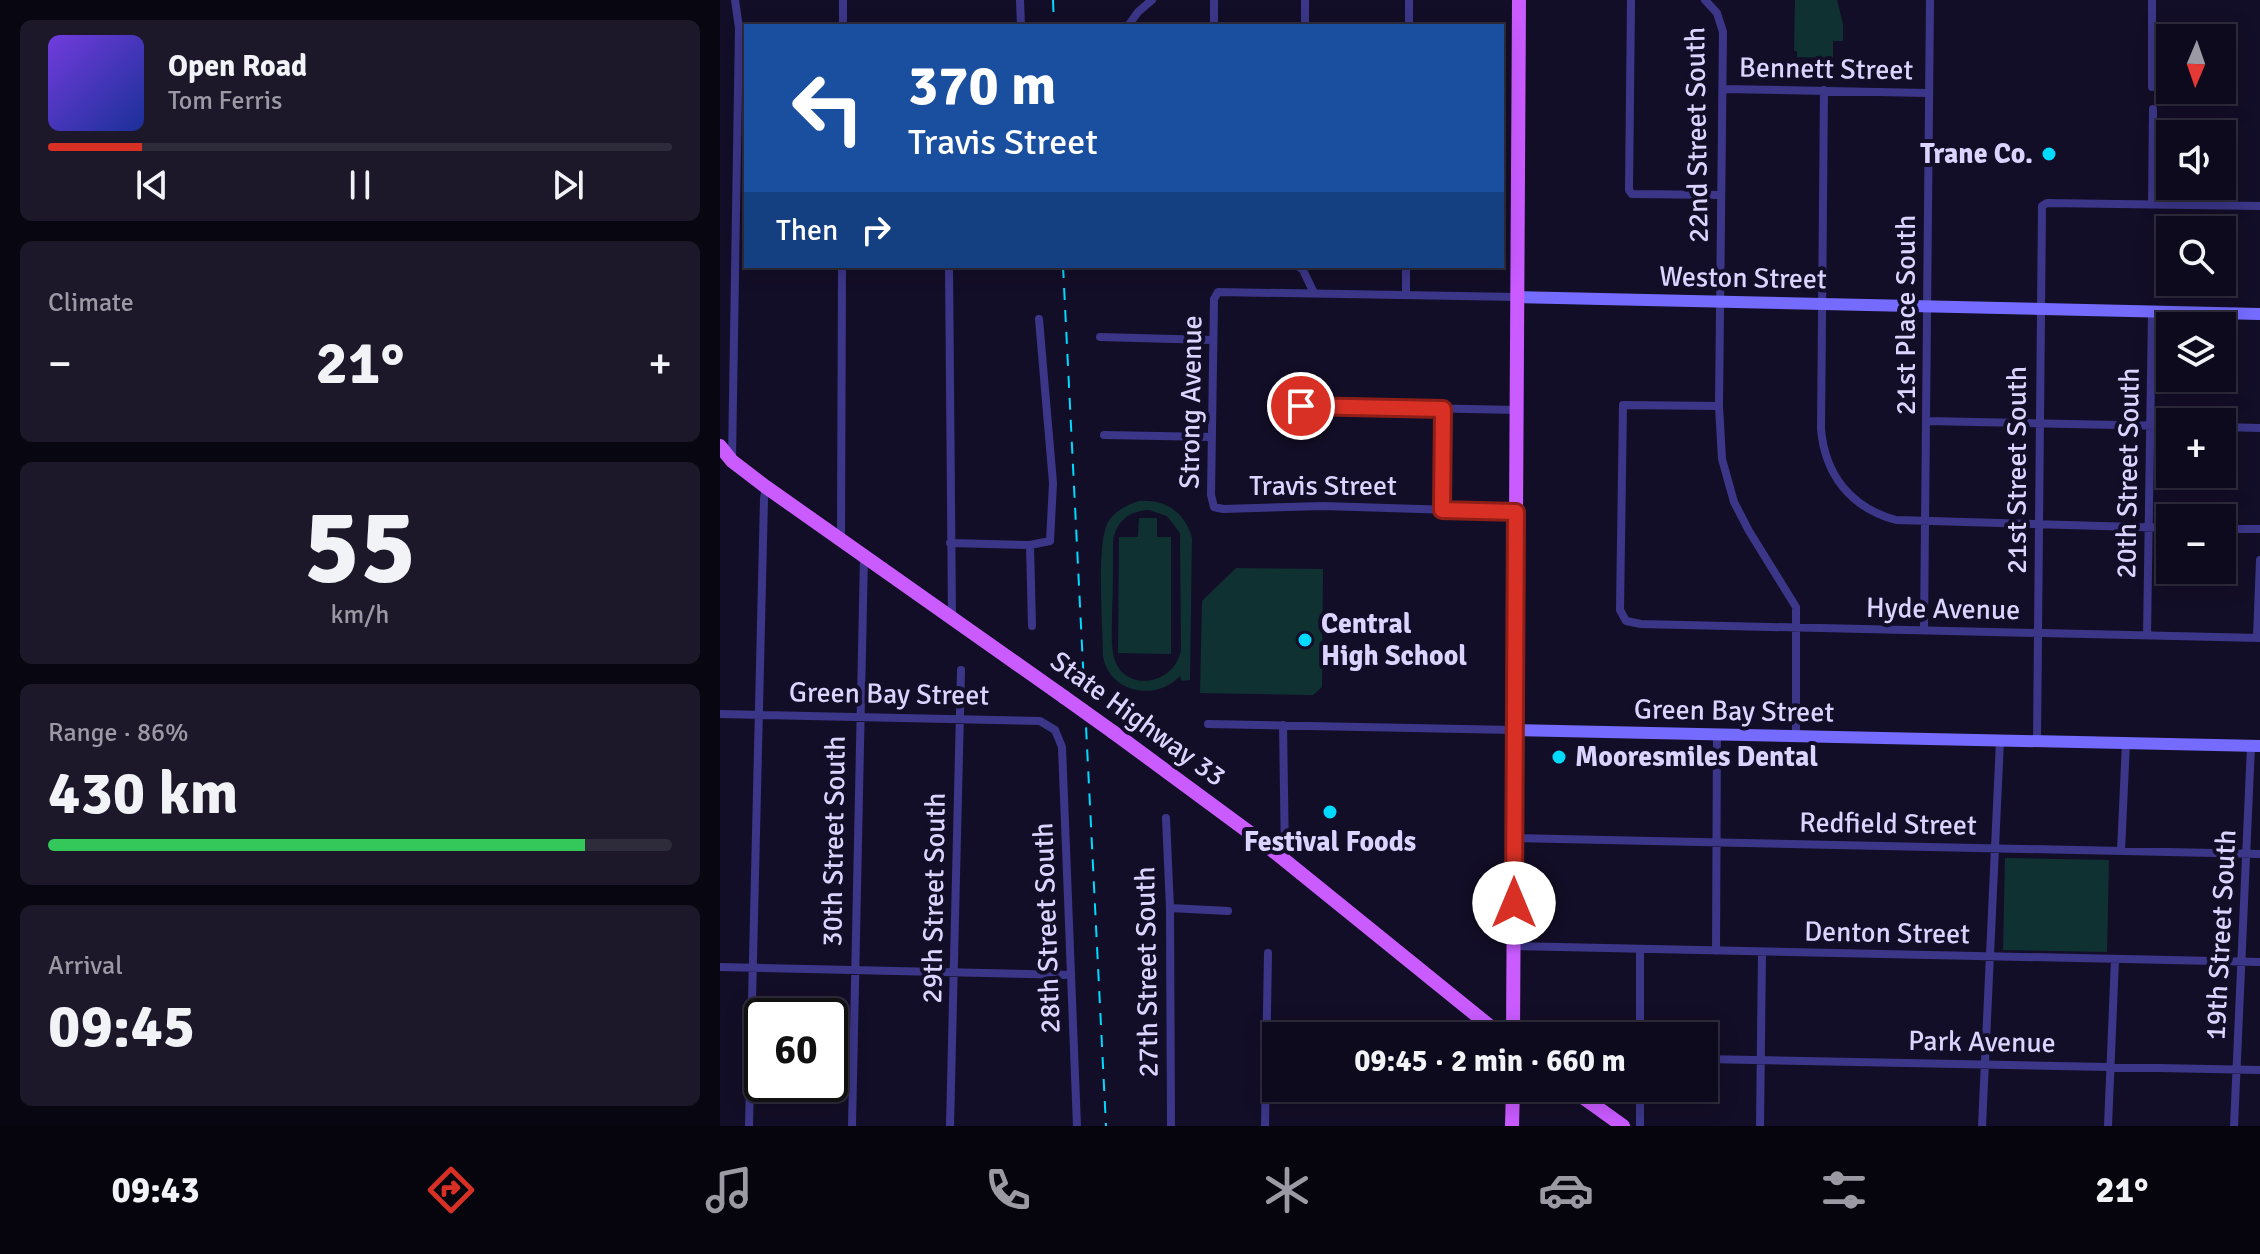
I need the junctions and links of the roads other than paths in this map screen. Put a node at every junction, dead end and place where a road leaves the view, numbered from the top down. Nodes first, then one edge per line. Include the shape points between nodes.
1 (735, 0) edge
2 (843, 0) edge
3 (1020, 0) edge
4 (1152, 0) edge
5 (1214, 0) edge
6 (1305, 0) edge
7 (1409, 0) edge
8 (1519, 0) edge
9 (1631, 0) edge
10 (1705, 0) edge
11 (1930, 0) edge
12 (2152, 0) edge
13 (843, 24) edge
14 (1021, 24) edge
15 (1129, 24) edge
16 (1214, 24) edge
17 (1305, 24) edge
18 (1409, 24) edge
19 (2152, 87) dead end
20 (1723, 89) junction
21 (1824, 90) junction
22 (1927, 93) junction
23 (2153, 109) dead end
24 (1721, 195) junction
25 (2152, 204) junction
26 (2260, 206) edge
27 (842, 268) edge
28 (949, 268) edge
29 (1302, 268) edge
30 (1406, 268) edge
31 (1226, 291) joint
32 (1314, 293) junction
33 (1406, 295) junction
34 (1518, 297) junction
35 (1720, 302) junction
36 (1823, 304) junction
37 (1928, 307) junction
38 (2040, 309) junction
39 (2152, 312) junction
40 (2260, 314) edge
41 (1039, 319) dead end
42 (1100, 337) dead end
43 (1212, 340) junction
44 (1272, 405) dead end
45 (1719, 406) junction
46 (1443, 409) junction
47 (1517, 410) junction
48 (1927, 421) junction
49 (2039, 423) junction
50 (2151, 425) junction
51 (2156, 425) edge
52 (2236, 427) edge
53 (2260, 428) edge
54 (1104, 435) dead end
55 (1212, 437) junction
56 (720, 446) edge
57 (726, 458) edge
58 (766, 487) junction
59 (1227, 508) joint
60 (1442, 510) junction
61 (1516, 512) junction
62 (1926, 522) junction
63 (2038, 525) junction
64 (2149, 527) junction
65 (2156, 527) edge
66 (2236, 529) edge
67 (2260, 529) edge
68 (841, 540) junction
69 (950, 543) junction
70 (1030, 545) junction
71 (864, 556) junction
72 (2260, 560) edge
73 (952, 619) junction
74 (1032, 626) dead end
75 (1797, 628) junction
76 (1924, 630) junction
77 (2038, 633) junction
78 (2147, 635) junction
79 (2259, 638) edge
80 (961, 670) dead end
81 (720, 714) edge
82 (759, 715) junction
83 (859, 717) junction
84 (960, 720) junction
85 (1208, 724) dead end
86 (1283, 725) junction
87 (1055, 730) joint
88 (1514, 730) junction
89 (1717, 734) junction
90 (1796, 736) junction
91 (2000, 741) junction
92 (2037, 741) junction
93 (2126, 743) junction
94 (2256, 746) edge
95 (1166, 818) dead end
96 (1514, 838) junction
97 (1716, 842) junction
98 (1995, 848) junction
99 (2121, 851) junction
100 (2247, 854) junction
101 (2260, 854) edge
102 (1285, 859) junction
103 (1170, 908) junction
104 (1228, 911) dead end
105 (1514, 946) junction
106 (1640, 949) junction
107 (1716, 951) junction
108 (1762, 952) junction
109 (1268, 953) dead end
110 (1991, 957) junction
111 (2115, 959) junction
112 (2242, 961) junction
113 (2260, 962) edge
114 (720, 967) edge
115 (752, 968) junction
116 (854, 970) junction
117 (954, 973) junction
118 (1070, 975) junction
119 (1485, 1022) edge
120 (1513, 1022) edge
121 (1640, 1022) edge
122 (1718, 1059) edge
123 (1761, 1060) junction
124 (1985, 1064) junction
125 (2111, 1067) junction
126 (2236, 1070) junction
127 (2260, 1070) edge
128 (1513, 1102) edge
129 (1590, 1102) edge
130 (1640, 1102) edge
131 (749, 1126) edge
132 (852, 1126) edge
133 (950, 1126) edge
134 (1077, 1126) edge
135 (1171, 1126) edge
136 (1265, 1126) edge
137 (1512, 1126) edge
138 (1623, 1126) edge
139 (1640, 1126) edge
140 (1760, 1126) edge
141 (1982, 1126) edge
142 (2108, 1126) edge
143 (2234, 1126) edge

1 - 57 street via 739,28
2 - 13 street
3 - 14 street
4 - 15 street
5 - 16 street
6 - 17 street
7 - 18 street
8 - 34 main road
9 - 24 street via 1632,194
10 - 20 street, 22nd Street South via 1721,20
11 - 22 street, 21st Place South
12 - 19 street
20 - 21 street, Bennett Street
20 - 24 street, 22nd Street South
21 - 22 street, Bennett Street
21 - 36 street
22 - 37 street, 21st Place South
23 - 25 street
24 - 35 street, 22nd Street South
25 - 26 street
25 - 38 street, 21st Street South via 2042,206
27 - 68 street
28 - 69 street
29 - 32 street
30 - 33 street
31 - 32 street, Weston Street
31 - 43 street, Strong Avenue via 1214,297
32 - 33 street, Weston Street
33 - 34 street, Weston Street
34 - 35 street, Weston Street
34 - 47 main road
35 - 36 street, Weston Street
35 - 45 street, 22nd Street South
36 - 37 street, Weston Street
36 - 62 street via 1821,429 1832,472 1869,511
37 - 38 street, Weston Street
37 - 48 street, 21st Place South
38 - 39 street, Weston Street
38 - 49 street, 21st Street South
39 - 40 street, Weston Street
39 - 50 street, 20th Street South
41 - 70 street via 1053,483 1050,541
42 - 43 street
43 - 55 street, Strong Avenue
44 - 46 street
45 - 75 street, 22nd Street South via 1722,459 1734,502 1791,596
45 - 75 street, Hyde Avenue via 1623,405 1620,610 1626,621 1641,624
46 - 47 street
46 - 60 street
47 - 61 main road
48 - 49 street
48 - 62 street, 21st Place South
49 - 50 street
49 - 63 street, 21st Street South
50 - 51 street
50 - 64 street, 20th Street South
52 - 53 street
54 - 55 street
55 - 59 street, Strong Avenue via 1211,500 1216,508
56 - 57 main road, State Highway 33
57 - 58 main road, State Highway 33
58 - 68 main road, State Highway 33
58 - 82 street
59 - 60 street, Travis Street
60 - 61 street, Travis Street
61 - 88 main road
62 - 63 street
62 - 76 street, 21st Place South
63 - 64 street
63 - 77 street, 21st Street South
64 - 65 street
64 - 78 street, 20th Street South
66 - 67 street
68 - 71 main road, State Highway 33
69 - 70 street
69 - 73 street
70 - 74 street
71 - 73 main road, State Highway 33
71 - 83 street, 30th Street South
72 - 79 street
73 - 102 main road, State Highway 33, bridge
75 - 76 street, Hyde Avenue
75 - 90 street, 22nd Street South
76 - 77 street, Hyde Avenue
77 - 78 street, Hyde Avenue
77 - 92 street, 21st Street South
78 - 79 street, Hyde Avenue
80 - 84 street, 29th Street South
81 - 82 street, Green Bay Street
82 - 83 street, Green Bay Street
82 - 115 street
83 - 84 street, Green Bay Street
83 - 116 street, 30th Street South
84 - 87 street, Green Bay Street via 1040,721
84 - 117 street, 29th Street South
85 - 86 street, Green Bay Street
86 - 88 street, Green Bay Street
86 - 102 street
87 - 118 street, 28th Street South via 1062,747
88 - 89 street, Green Bay Street
88 - 96 main road
89 - 90 street, Green Bay Street
89 - 97 street
90 - 91 street, Green Bay Street
91 - 92 street, Green Bay Street
91 - 98 street
92 - 93 street, Green Bay Street
93 - 94 street, Green Bay Street
93 - 99 street
94 - 100 street, 19th Street South
95 - 103 street, 27th Street South
96 - 97 street, Redfield Street
96 - 105 main road
97 - 98 street, Redfield Street
97 - 107 street
98 - 99 street, Redfield Street
98 - 110 street
99 - 100 street, Redfield Street
100 - 101 street, Redfield Street
100 - 112 street, 19th Street South
102 - 119 main road, State Highway 33
103 - 104 street
103 - 135 street, 27th Street South
105 - 106 street, Denton Street
105 - 120 main road
106 - 107 street, Denton Street
106 - 121 street
107 - 108 street, Denton Street
108 - 110 street, Denton Street
108 - 123 street
109 - 136 street
110 - 111 street, Denton Street
110 - 124 street
111 - 112 street, Denton Street
111 - 125 street
112 - 113 street, Denton Street
112 - 126 street, 19th Street South
114 - 115 street
115 - 116 street
115 - 131 street
116 - 117 street
116 - 132 street, 30th Street South
117 - 118 street
117 - 133 street, 29th Street South
118 - 134 street, 28th Street South
122 - 123 street, Park Avenue
123 - 124 street, Park Avenue
123 - 140 street
124 - 125 street, Park Avenue
124 - 141 street
125 - 126 street, Park Avenue
125 - 142 street
126 - 127 street, Park Avenue
126 - 143 street, 19th Street South
128 - 137 main road
129 - 138 main road
130 - 139 street

